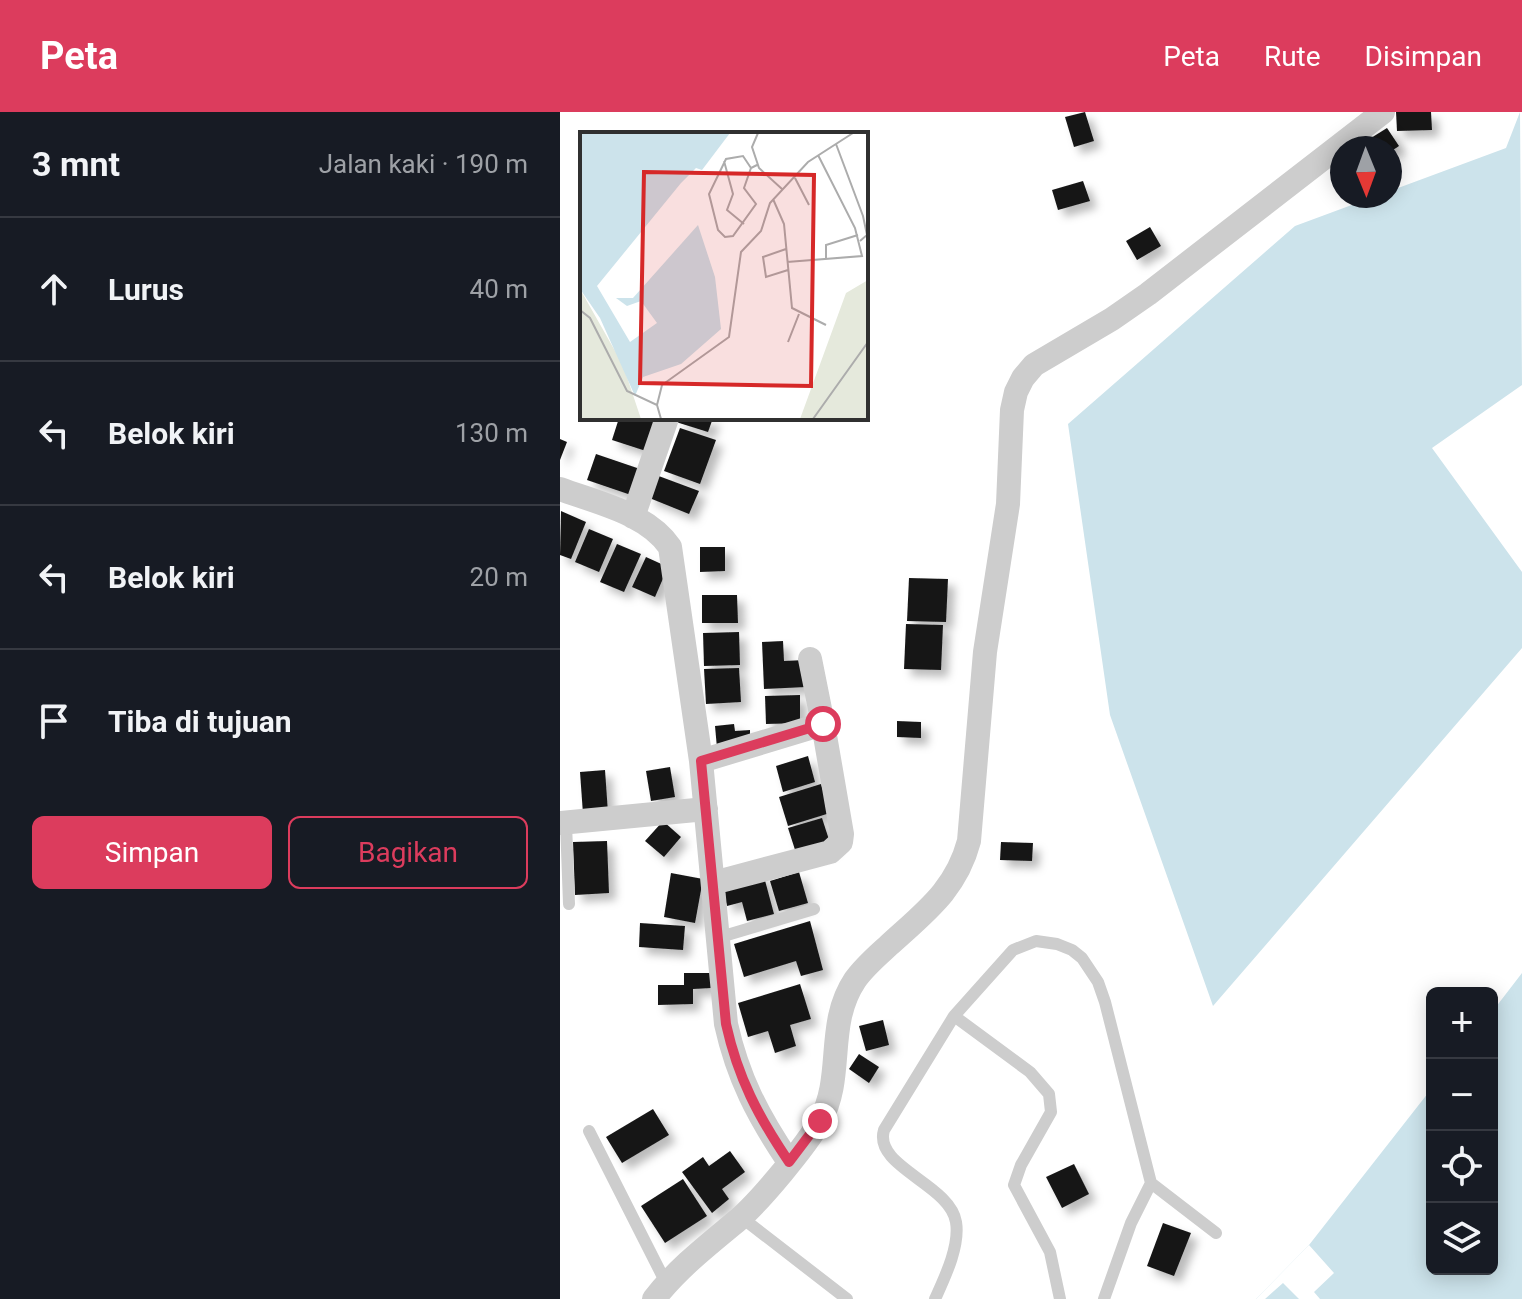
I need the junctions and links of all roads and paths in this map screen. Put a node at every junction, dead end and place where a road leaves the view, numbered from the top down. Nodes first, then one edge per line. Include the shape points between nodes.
1 (1383, 112) edge
2 (666, 420) edge
3 (560, 489) edge
4 (633, 517) junction
5 (810, 659) dead end
6 (823, 724) junction
7 (701, 761) junction
8 (706, 809) junction
9 (563, 823) edge
10 (713, 883) junction
11 (569, 904) dead end
12 (814, 909) dead end
13 (717, 938) junction
14 (954, 1016) junction
15 (589, 1131) dead end
16 (789, 1162) junction
17 (1151, 1183) junction
18 (741, 1217) junction
19 (1216, 1233) dead end
20 (660, 1291) edge
21 (847, 1299) edge
22 (935, 1299) edge
23 (1060, 1299) edge
24 (1104, 1299) edge

1 - 16 street via 1148,294 1034,365 1023,378 1012,410 1008,504 989,612 963,862 940,898 855,979 836,1026 829,1101
2 - 4 street
3 - 4 street
4 - 7 street via 665,539 674,559
5 - 6 street
6 - 7 street
6 - 10 street via 842,834 836,849
7 - 8 street
8 - 9 street
8 - 10 street
9 - 11 lane
10 - 13 street
12 - 13 lane
13 - 16 street via 733,1056 761,1120
14 - 17 lane via 1013,950 1036,941 1057,944 1082,958 1105,1002
14 - 22 lane via 881,1139 885,1151 952,1211 954,1248
14 - 23 lane via 1030,1072 1049,1094 1051,1112 1014,1185 1050,1252
15 - 20 lane
16 - 18 street
17 - 19 lane
17 - 24 lane via 1126,1234
18 - 20 street
18 - 21 lane

